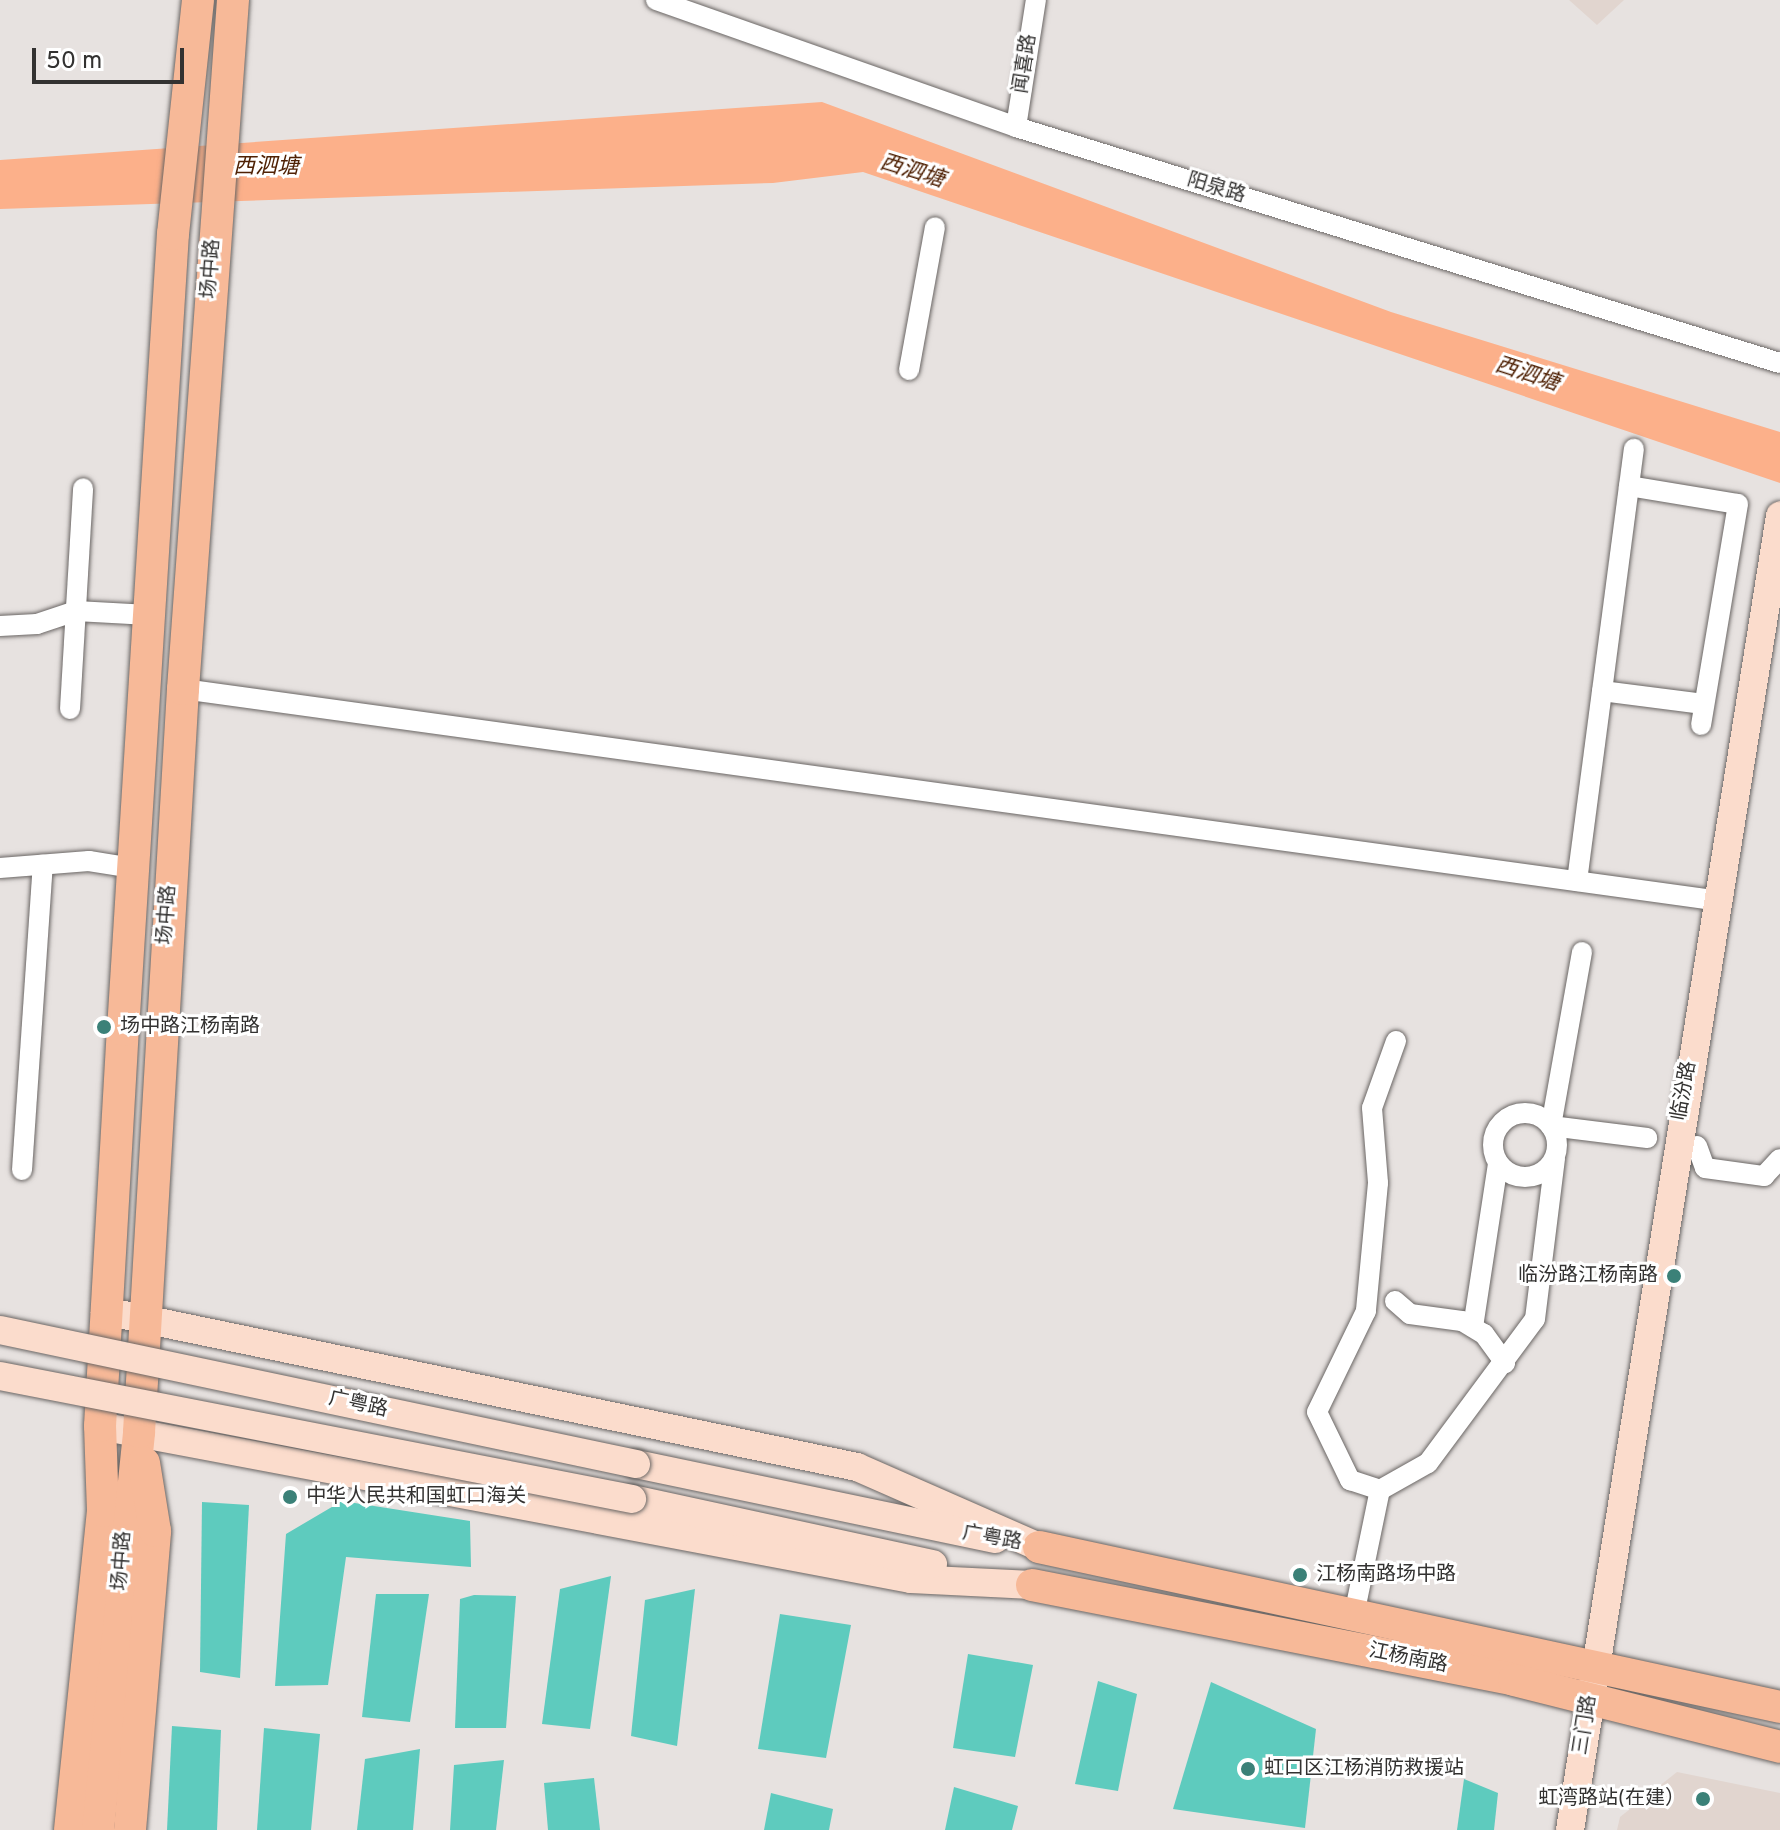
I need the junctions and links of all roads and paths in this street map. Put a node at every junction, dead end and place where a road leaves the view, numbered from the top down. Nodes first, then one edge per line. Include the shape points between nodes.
1 (198, 0) edge
2 (233, 0) edge
3 (656, 0) edge
4 (1036, 0) edge
5 (1016, 127) junction
6 (935, 227) dead end
7 (1780, 363) edge
8 (909, 370) dead end
9 (1634, 449) dead end
10 (1629, 486) junction
11 (83, 488) dead end
12 (1778, 527) edge
13 (76, 611) junction
14 (149, 615) junction
15 (0, 626) edge
16 (183, 689) junction
17 (1602, 691) junction
18 (1703, 704) junction
19 (70, 709) dead end
20 (1701, 725) dead end
21 (43, 865) junction
22 (0, 868) edge
23 (133, 868) junction
24 (1577, 881) junction
25 (1720, 901) junction
26 (1582, 952) dead end
27 (1396, 1041) dead end
28 (1551, 1126) junction
29 (1647, 1138) dead end
30 (1697, 1146) dead end
31 (1555, 1158) junction
32 (1780, 1159) edge
33 (1498, 1163) junction
34 (22, 1170) dead end
35 (1395, 1301) dead end
36 (105, 1311) junction
37 (144, 1319) junction
38 (1473, 1327) junction
39 (0, 1330) edge
40 (1505, 1363) junction
41 (0, 1376) edge
42 (100, 1426) junction
43 (139, 1432) junction
44 (1380, 1490) junction
45 (1039, 1547) junction
46 (1032, 1585) junction
47 (1354, 1615) junction
48 (1595, 1667) junction
49 (1589, 1704) junction
50 (1780, 1707) edge
51 (1780, 1747) edge
52 (49, 1830) edge
53 (70, 1830) edge
54 (98, 1830) edge
55 (130, 1830) edge
56 (1570, 1830) edge

1 - 14 main road, 场中路 via 173,234
2 - 16 main road, 场中路
3 - 5 street, 阳泉路
4 - 5 street, 闻喜路
5 - 7 street, 阳泉路
6 - 8 street
9 - 10 street
10 - 17 street
10 - 18 street via 1738,504
11 - 13 street
12 - 25 main road, 临汾路
13 - 14 street
13 - 15 street via 37,624
13 - 19 street
14 - 23 main road, 场中路
16 - 24 street
16 - 37 main road, 场中路
17 - 18 street
17 - 24 street
18 - 20 street
21 - 22 street
21 - 23 street via 89,861
21 - 34 street
23 - 36 main road, 场中路
24 - 25 street
25 - 48 main road, 临汾路 via 1655,1271
26 - 28 street
27 - 44 street via 1372,1108 1378,1183 1366,1311 1317,1412 1350,1480
28 - 29 street
28 - 31 street
28 - 33 street via 1534,1114 1506,1118 1493,1144
30 - 32 street via 1705,1168 1764,1176
31 - 33 street via 1529,1178 1508,1173
31 - 40 street via 1535,1319
33 - 38 street
35 - 38 street via 1410,1314
36 - 37 main road, 广粤路
36 - 42 main road, 场中路
37 - 43 main road, 场中路
37 - 45 main road, 广粤路 via 857,1467
38 - 40 street
39 - 45 main road, 广粤路, bridge via 849,1513
40 - 44 street via 1428,1463
41 - 46 main road, 广粤路, bridge via 632,1499
42 - 43 main road, 广粤路
42 - 52 main road, 场中路
42 - 53 main road, 场中路 via 103,1511
43 - 46 main road, 广粤路 via 911,1579
43 - 54 main road, 场中路
43 - 55 main road via 155,1531
44 - 47 street
45 - 47 main road, 江杨南路
46 - 49 main road, 江杨南路 via 1514,1680
47 - 48 main road, 江杨南路
48 - 49 main road, 三门路
48 - 50 main road, 江杨南路
49 - 51 main road, 江杨南路
49 - 56 main road, 三门路

